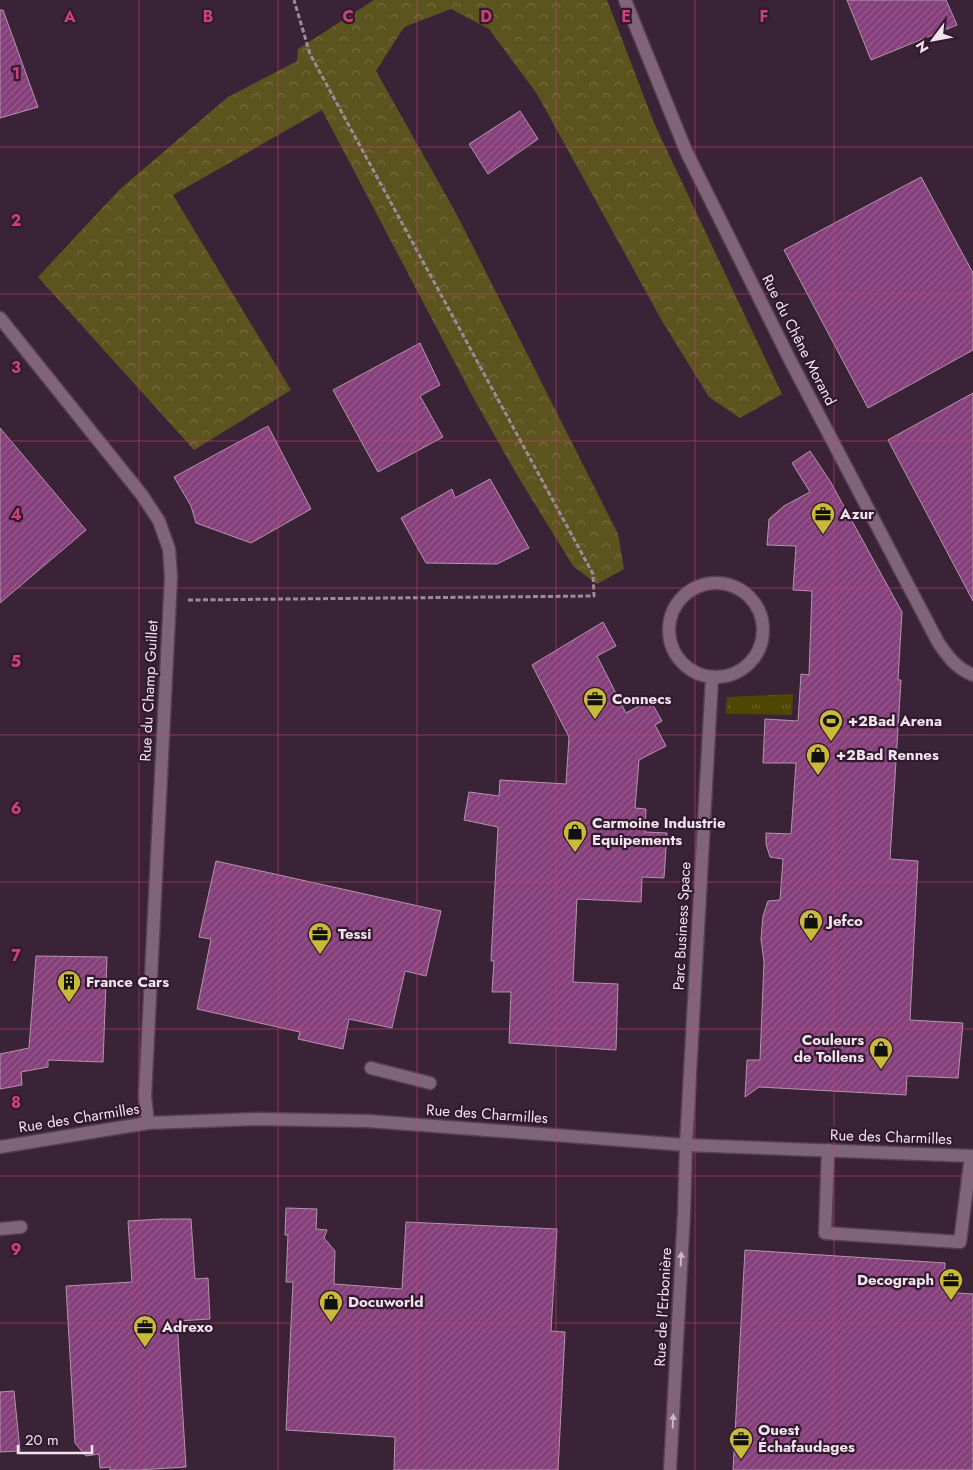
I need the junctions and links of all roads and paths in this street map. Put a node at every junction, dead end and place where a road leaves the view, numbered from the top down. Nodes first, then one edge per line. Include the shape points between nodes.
1 (294, 0) edge
2 (625, 0) edge
3 (0, 318) edge
4 (170, 600) junction
5 (973, 675) edge
6 (712, 678) junction
7 (371, 1068) dead end
8 (430, 1083) dead end
9 (148, 1123) junction
10 (686, 1145) junction
11 (0, 1147) edge
12 (828, 1150) junction
13 (972, 1156) edge
14 (21, 1227) dead end
15 (0, 1229) edge
16 (670, 1470) edge

1 - 4 path via 310,54 593,574 594,596
2 - 5 street, Rue du Chêne Morand via 686,151 791,362 938,642 948,659
3 - 4 street, Rue du Champ Guillet via 142,495 159,521 169,549
4 - 9 street, Rue du Champ Guillet via 145,1086
6 - 6 street via 742,671 761,647 764,632 762,616 755,603 744,591 730,584 698,586 675,606 669,621 669,637 683,665 696,674
6 - 10 street, Parc Business Space
7 - 8 street
9 - 10 street, Rue des Charmilles via 258,1119 368,1121
9 - 11 street, Rue des Charmilles
10 - 12 street, Rue des Charmilles
16 -> 10 street, Rue de l'Erbonière
12 - 13 street, Rue des Charmilles
12 - 13 street via 825,1233 960,1242
14 - 15 street

